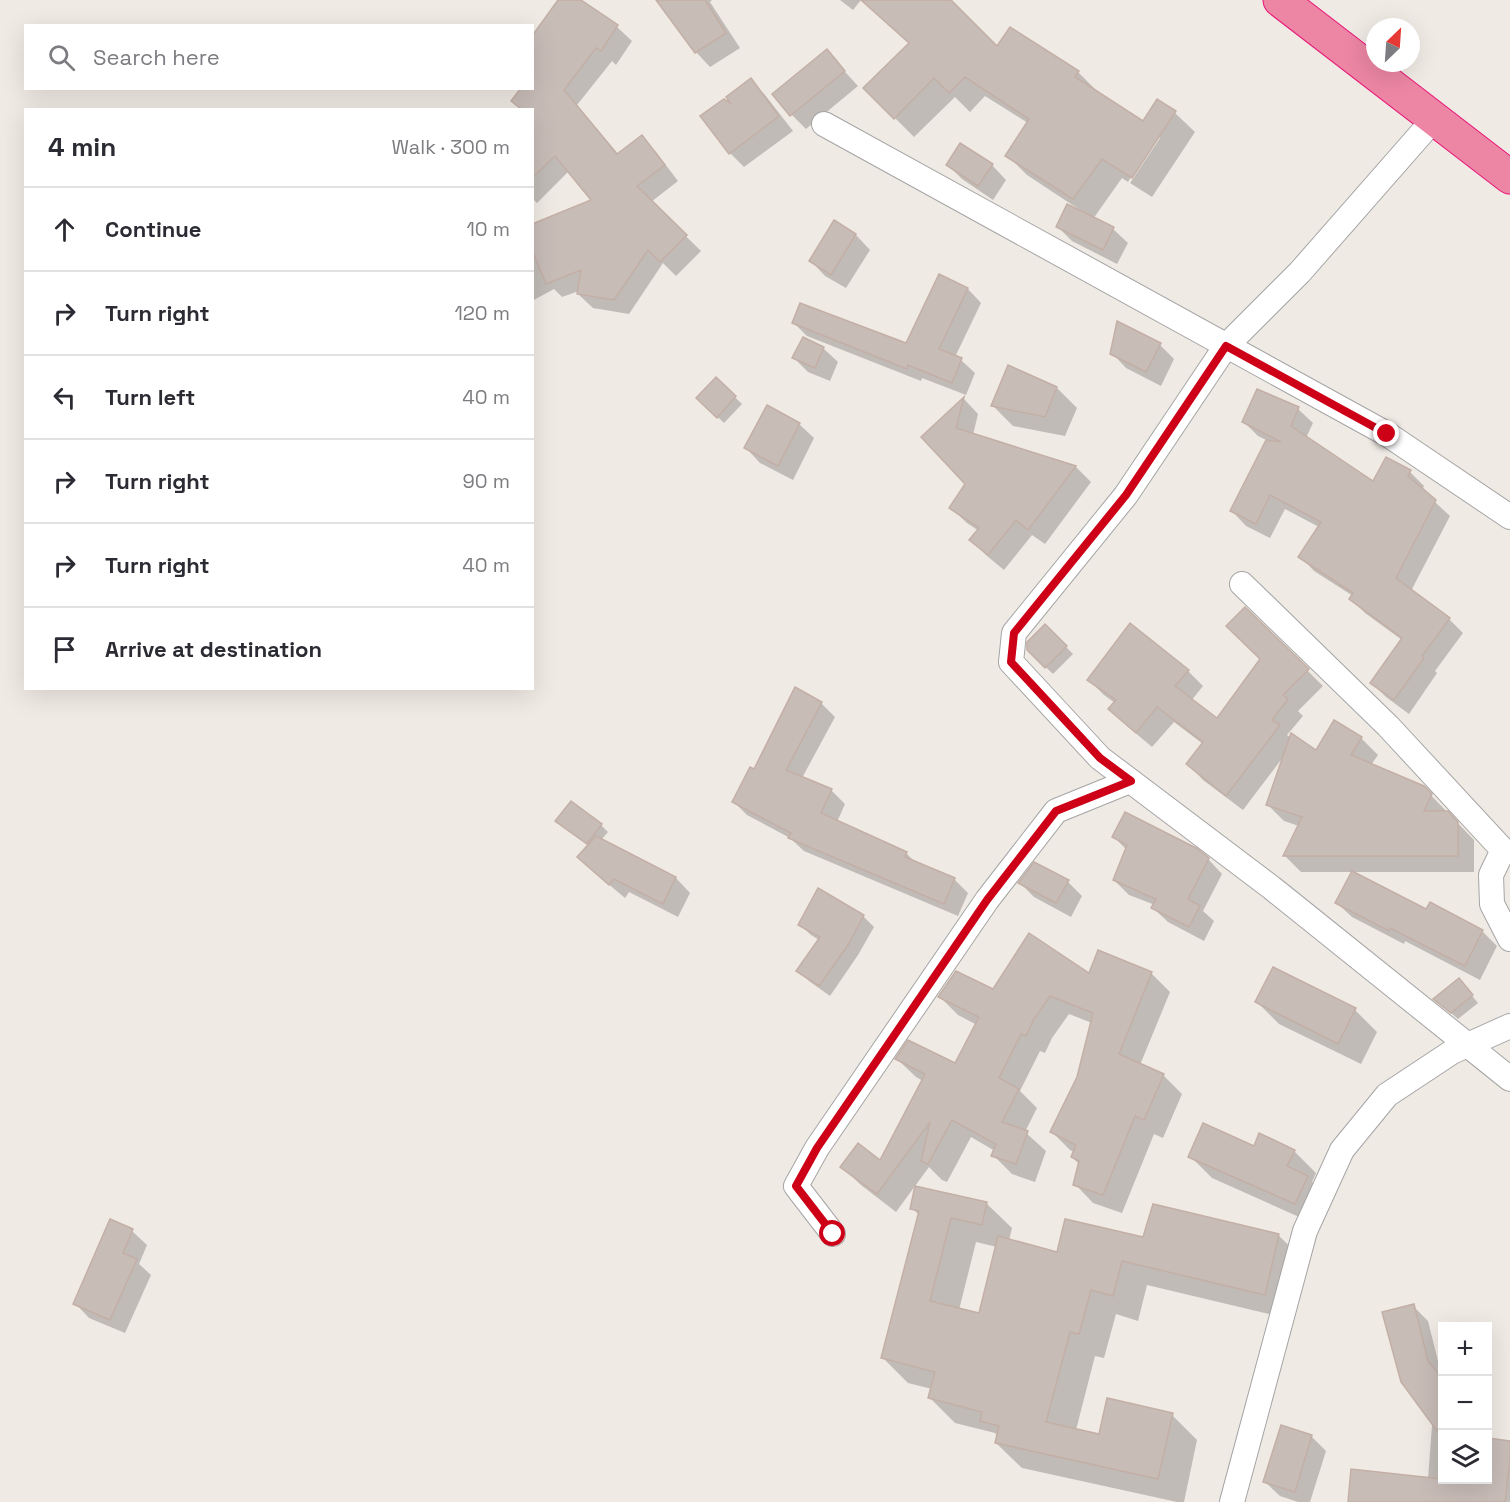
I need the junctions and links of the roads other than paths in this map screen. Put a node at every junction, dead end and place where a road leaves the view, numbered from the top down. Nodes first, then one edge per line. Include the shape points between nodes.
1 (1280, 0) edge
2 (1435, 118) junction
3 (825, 124) dead end
4 (1510, 177) edge
5 (1226, 346) junction
6 (1510, 517) edge
7 (1242, 584) dead end
8 (1131, 781) junction
9 (1510, 939) edge
10 (1510, 1026) edge
11 (1468, 1045) junction
12 (1510, 1079) edge
13 (833, 1234) dead end
14 (1232, 1502) edge

1 - 2 highway
2 - 4 highway
2 - 5 street via 1300,272
3 - 5 street
5 - 6 street via 1387,434
5 - 8 street via 1126,495 1014,633 1011,662 1100,758
7 - 9 street via 1388,726 1503,850 1491,875 1492,904
8 - 11 street
8 - 13 street via 1056,811 987,900 817,1148 796,1186
10 - 11 street
11 - 12 street
11 - 14 street via 1387,1095 1342,1150 1305,1232

